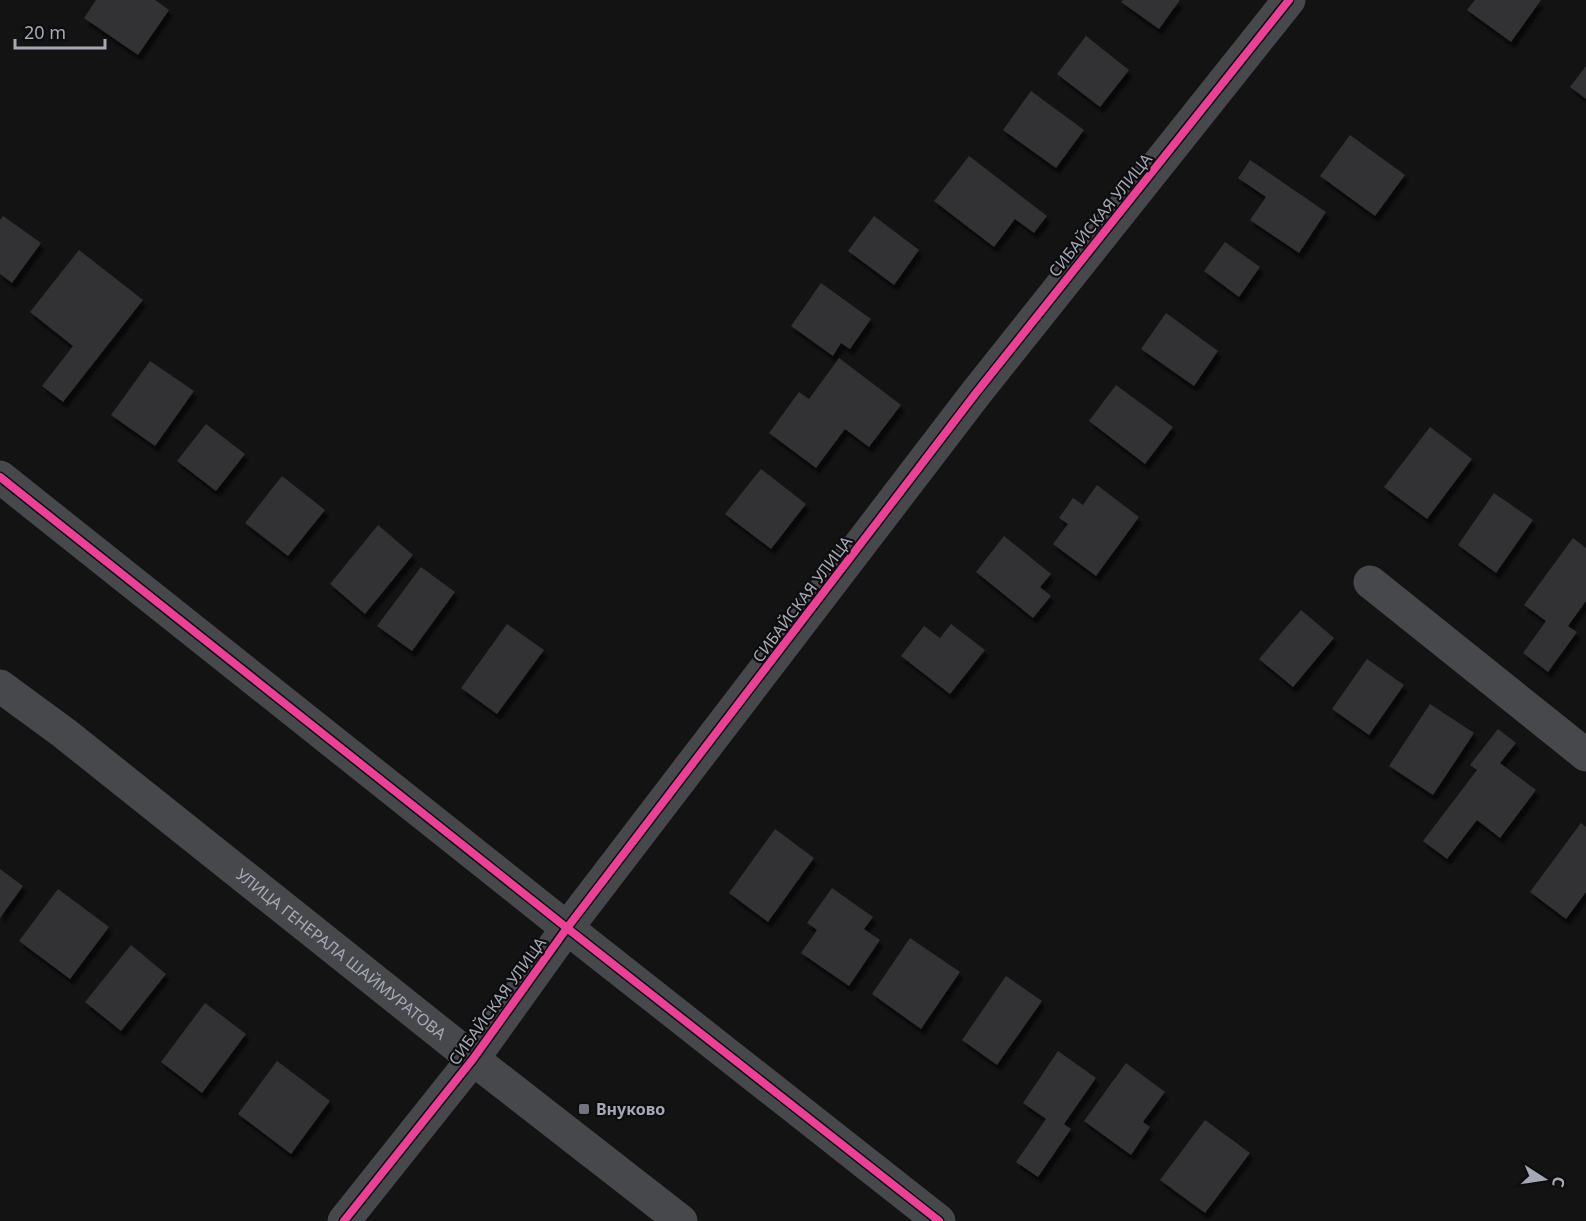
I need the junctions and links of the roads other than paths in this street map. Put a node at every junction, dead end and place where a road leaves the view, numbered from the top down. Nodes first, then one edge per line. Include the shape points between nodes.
1 (1289, 0) edge
2 (0, 477) edge
3 (1370, 582) dead end
4 (0, 686) edge
5 (1586, 755) edge
6 (567, 928) junction
7 (473, 1059) junction
8 (344, 1221) edge
9 (681, 1221) edge
10 (939, 1221) edge

1 - 6 street, СИБАЙСКАЯ УЛИЦА via 976,393
2 - 6 street
3 - 5 street
4 - 7 street, УЛИЦА ГЕНЕРАЛА ШАЙМУРАТОВА
6 - 7 street, СИБАЙСКАЯ УЛИЦА
6 - 10 street
7 - 8 street, СИБАЙСКАЯ УЛИЦА
7 - 9 street, УЛИЦА ГЕНЕРАЛА ШАЙМУРАТОВА

